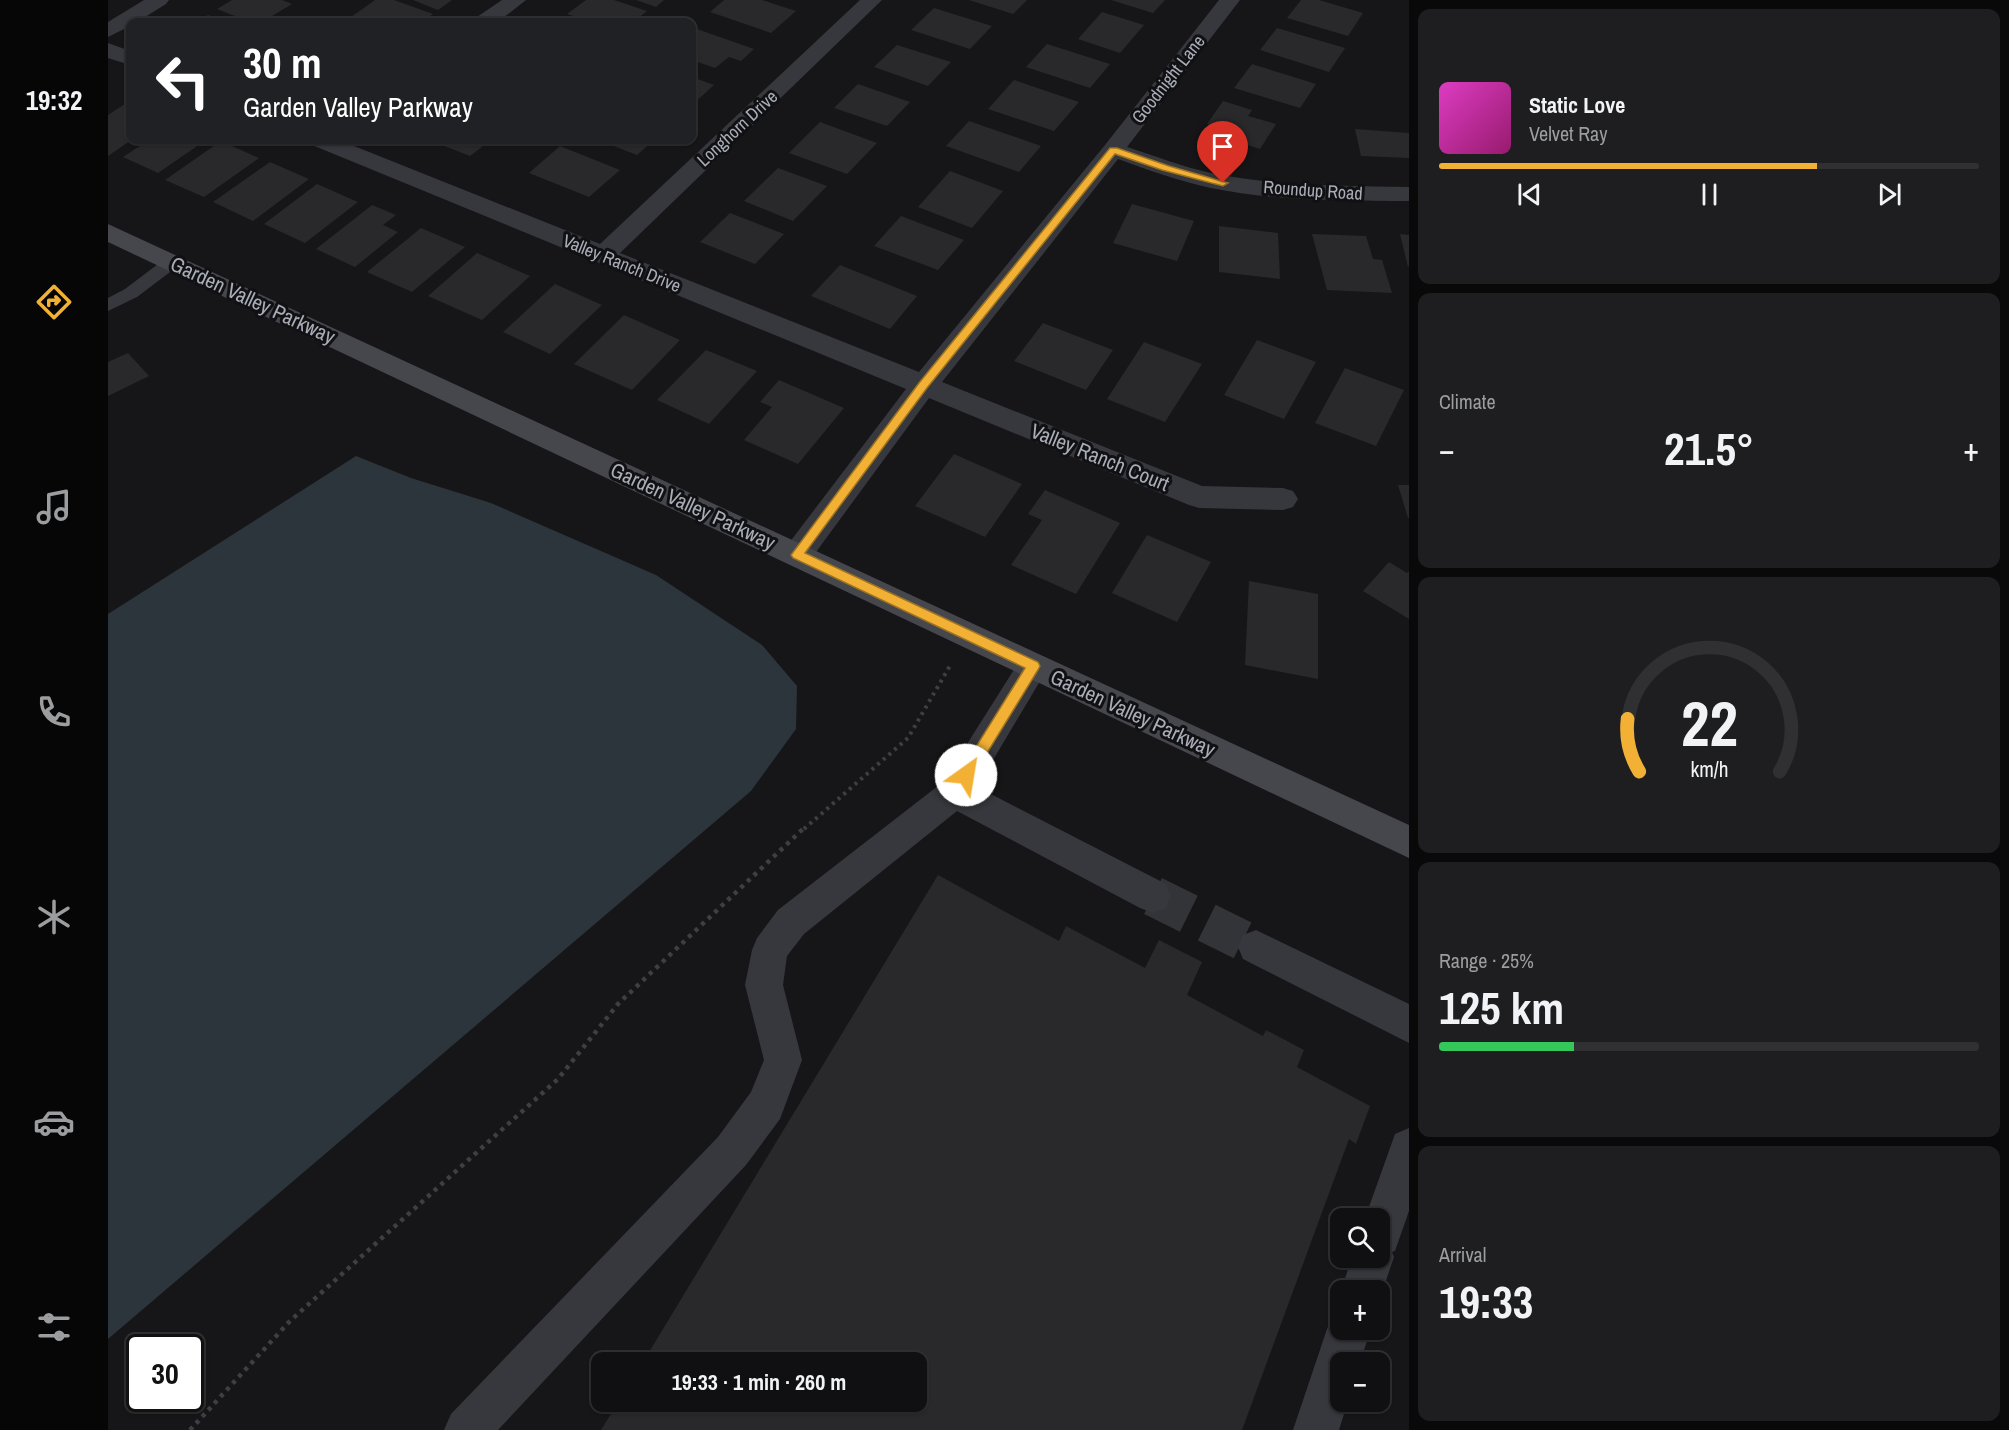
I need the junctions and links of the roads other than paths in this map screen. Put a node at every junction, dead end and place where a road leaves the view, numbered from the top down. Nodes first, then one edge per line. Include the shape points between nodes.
1 (159, 0) edge
2 (516, 0) edge
3 (872, 0) edge
4 (1230, 0) edge
5 (129, 18) edge
6 (491, 18) edge
7 (126, 20) edge
8 (108, 31) edge
9 (108, 50) edge
10 (126, 57) edge
11 (334, 144) edge
12 (1113, 150) junction
13 (1409, 194) edge
14 (108, 232) edge
15 (603, 255) junction
16 (172, 262) junction
17 (108, 305) edge
18 (923, 386) junction
19 (1283, 499) dead end
20 (797, 555) junction
21 (1033, 666) junction
22 (955, 793) junction
23 (1409, 842) edge
24 (1154, 896) tunnel mouth
25 (1256, 947) tunnel mouth
26 (1409, 1024) edge
27 (1409, 1148) edge
28 (1389, 1208) edge
29 (1345, 1340) edge
30 (467, 1430) edge
31 (1316, 1430) edge

1 - 5 street
2 - 6 street
3 - 15 street, Longhorn Drive
4 - 12 street, Goodnight Lane
7 - 8 street
9 - 10 street
11 - 15 street, Valley Ranch Drive
12 - 13 street, Roundup Road via 1223,183
12 - 18 street, Goodnight Lane
14 - 16 street, Garden Valley Parkway
15 - 18 street, Valley Ranch Drive
16 - 17 lane
16 - 20 street, Garden Valley Parkway
18 - 19 street, Valley Ranch Court via 1199,497
18 - 20 street, Goodnight Lane
20 - 21 street, Garden Valley Parkway
21 - 22 street
21 - 23 street, Garden Valley Parkway
22 - 24 street
22 - 30 street via 791,922 770,950 764,985 783,1060 766,1105 732,1151
25 - 26 street
27 - 28 street
29 - 31 street

